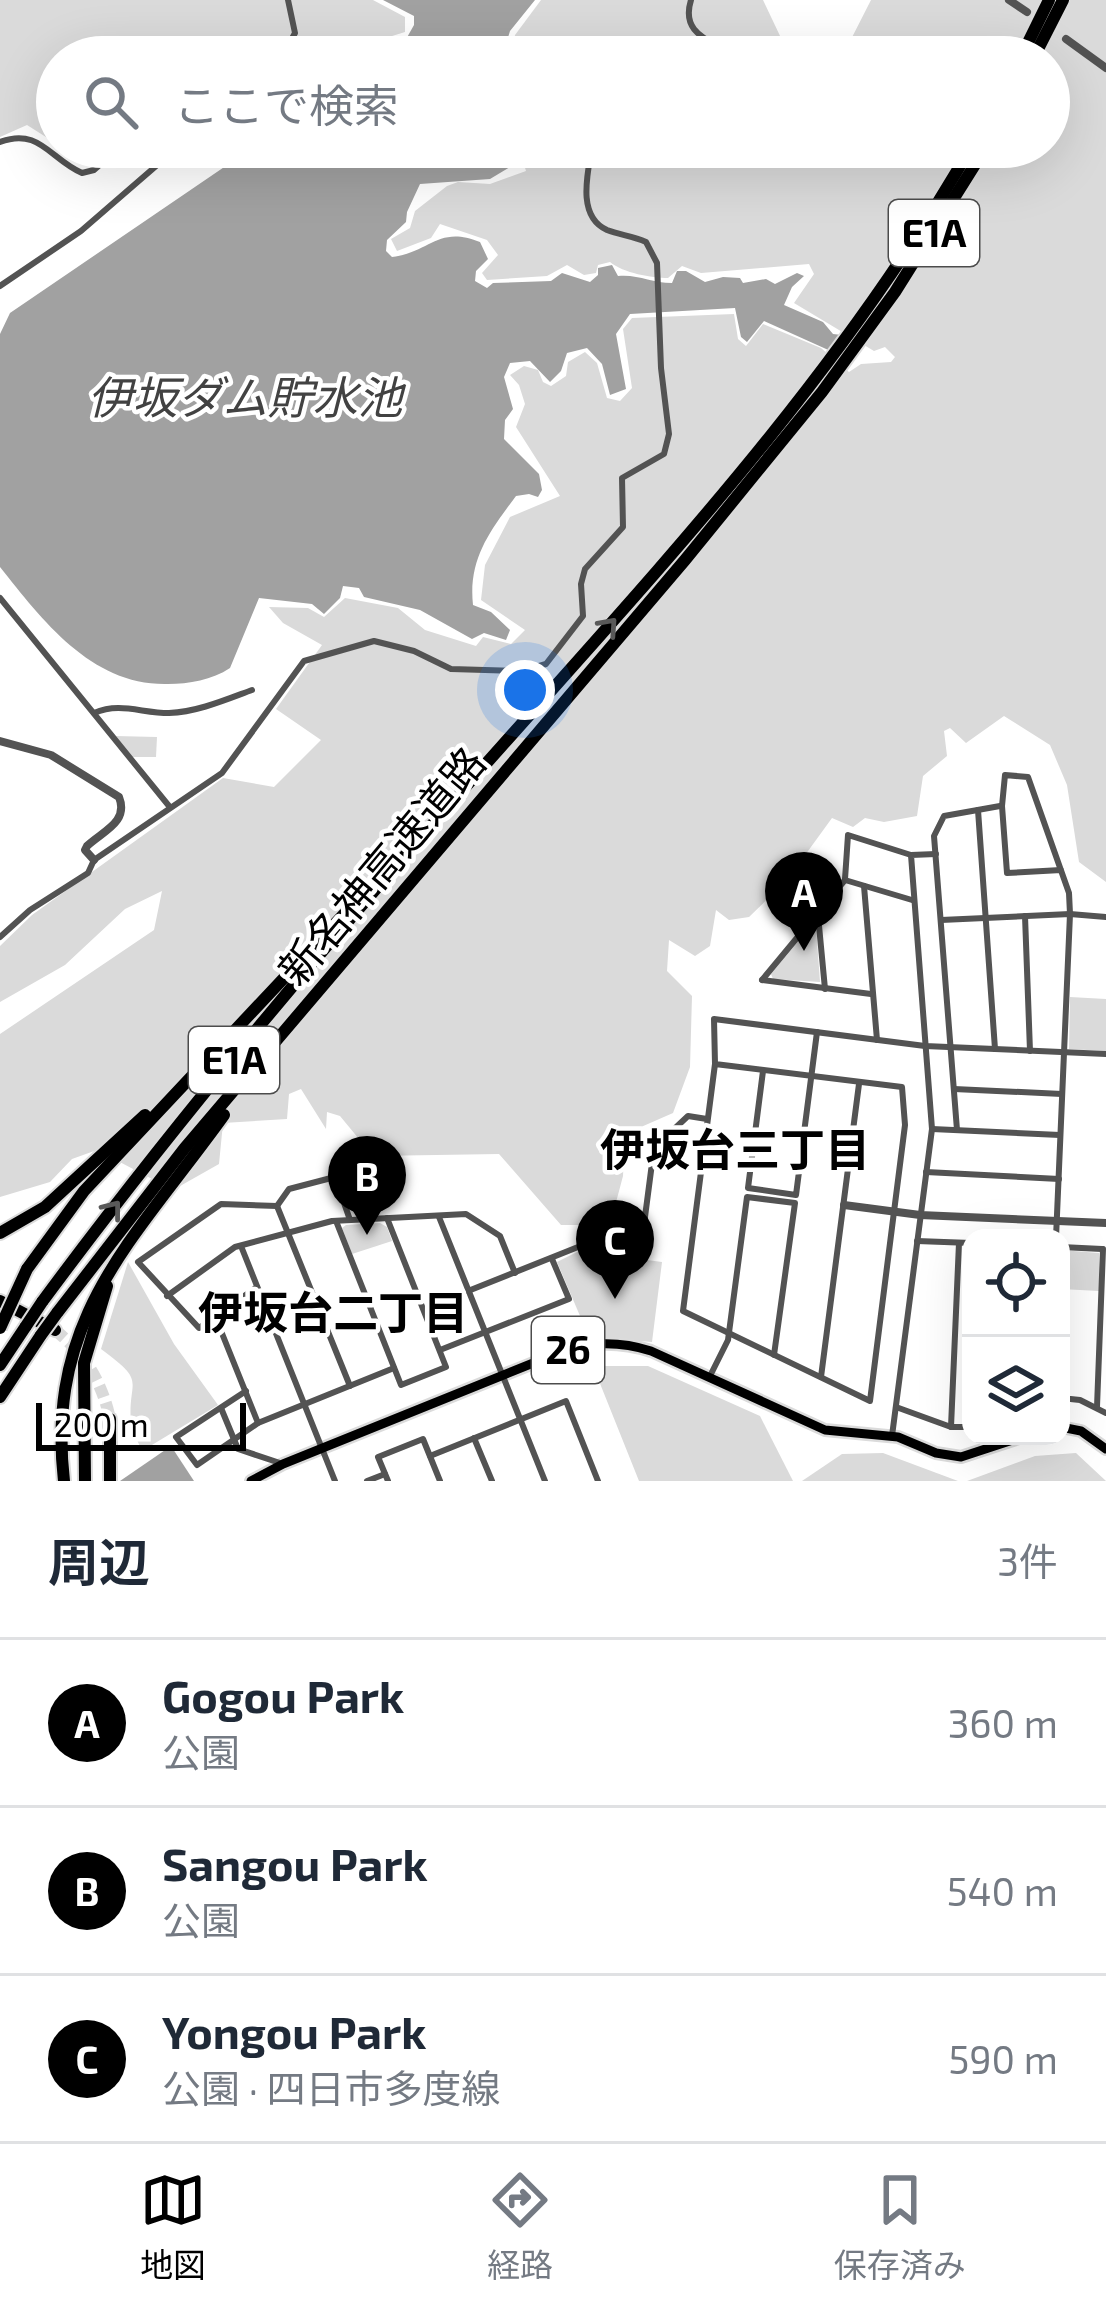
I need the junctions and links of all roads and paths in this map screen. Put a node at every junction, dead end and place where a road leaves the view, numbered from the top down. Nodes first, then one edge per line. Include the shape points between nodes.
1 (288, 0) edge
2 (691, 0) edge
3 (1009, 0) edge
4 (1049, 0) edge
5 (1063, 0) edge
6 (1028, 12) dead end
7 (294, 36) edge
8 (702, 36) edge
9 (1031, 36) edge
10 (1045, 36) edge
11 (1070, 41) tunnel mouth
12 (1106, 68) edge
13 (0, 142) edge
14 (36, 142) edge
15 (154, 168) edge
16 (589, 168) edge
17 (958, 168) edge
18 (972, 168) edge
19 (0, 286) edge
20 (872, 313) junction
21 (817, 387) junction
22 (0, 598) edge
23 (252, 690) dead end
24 (94, 713) junction
25 (0, 741) edge
26 (169, 806) junction
27 (1002, 806) junction
28 (978, 810) junction
29 (432, 824) junction
30 (936, 854) junction
31 (911, 855) junction
32 (94, 860) junction
33 (1061, 870) junction
34 (845, 880) junction
35 (864, 886) junction
36 (914, 901) junction
37 (818, 913) junction
38 (1070, 914) junction
39 (1025, 916) junction
40 (1106, 917) edge
41 (986, 918) junction
42 (941, 920) junction
43 (0, 937) edge
44 (824, 988) junction
45 (873, 994) junction
46 (232, 1031) junction
47 (817, 1032) junction
48 (877, 1040) junction
49 (925, 1046) junction
50 (950, 1047) junction
51 (995, 1049) junction
52 (1030, 1051) junction
53 (1064, 1052) junction
54 (1106, 1054) edge
55 (259, 1064) junction
56 (715, 1064) junction
57 (764, 1071) junction
58 (811, 1077) junction
59 (860, 1084) junction
60 (954, 1089) junction
61 (1062, 1094) junction
62 (707, 1119) junction
63 (932, 1129) junction
64 (957, 1130) junction
65 (1060, 1136) junction
66 (926, 1172) junction
67 (1059, 1179) junction
68 (844, 1205) junction
69 (277, 1206) junction
70 (895, 1212) junction
71 (920, 1215) junction
72 (438, 1216) junction
73 (387, 1218) junction
74 (350, 1220) junction
75 (336, 1221) junction
76 (1057, 1221) junction
77 (1106, 1223) edge
78 (1057, 1229) edge
79 (0, 1233) edge
80 (289, 1233) junction
81 (128, 1241) junction
82 (917, 1241) junction
83 (959, 1243) joint
84 (241, 1246) junction
85 (1070, 1248) edge
86 (1105, 1250) edge
87 (552, 1258) junction
88 (514, 1273) junction
89 (256, 1287) junction
90 (468, 1291) junction
91 (167, 1296) junction
92 (0, 1301) edge
93 (215, 1316) junction
94 (0, 1328) edge
95 (55, 1330) tunnel mouth
96 (484, 1332) junction
97 (729, 1334) junction
98 (440, 1351) junction
99 (774, 1355) junction
100 (0, 1365) edge
101 (394, 1369) junction
102 (502, 1376) junction
103 (821, 1378) junction
104 (709, 1379) junction
105 (350, 1386) junction
106 (3, 1391) edge
107 (246, 1391) junction
108 (1070, 1400) edge
109 (304, 1404) junction
110 (221, 1407) junction
111 (1096, 1407) junction
112 (896, 1408) junction
113 (1106, 1412) edge
114 (110, 1419) tunnel mouth
115 (520, 1419) junction
116 (258, 1423) junction
117 (951, 1427) junction
118 (962, 1427) edge
119 (1070, 1429) edge
120 (892, 1436) junction
121 (474, 1438) junction
122 (234, 1439) junction
123 (998, 1445) edge
124 (322, 1448) junction
125 (1106, 1450) edge
126 (430, 1456) junction
127 (283, 1464) junction
128 (386, 1478) edge
129 (64, 1481) edge
130 (85, 1481) edge
131 (110, 1481) edge
132 (251, 1481) edge
133 (335, 1481) edge
134 (367, 1481) edge
135 (440, 1481) edge
136 (492, 1481) edge
137 (544, 1481) edge
138 (598, 1481) edge

1 - 7 street
2 - 8 street via 688,18
3 - 6 street
4 - 9 highway
5 - 10 highway
11 - 12 street
13 - 14 street
15 - 19 street
16 - 26 street via 589,209 604,229 646,242 657,270 668,450 622,478 623,527 585,569 583,616 550,662 527,671 451,670 374,641 307,660 228,767
17 - 20 highway, 新名神高速道路 / E1A
18 - 20 highway, 新名神高速道路 / E1A
20 - 21 highway, 新名神高速道路 / E1A
29 -> 21 highway, 新名神高速道路 / E1A
21 - 55 highway, 新名神高速道路 / E1A via 685,560
22 - 24 street
23 - 24 street via 182,712 116,705
24 - 26 street
25 - 32 street via 51,755 119,797 119,820 85,850
26 - 32 street
27 - 28 street
27 - 33 street via 1007,873
27 - 33 street via 1005,775 1028,777
28 - 30 street via 944,816
28 - 41 street
29 - 46 highway
100 -> 29 highway, 新名神高速道路 / E1A, bridge via 166,1143
30 - 31 street
30 - 42 street
31 - 34 street via 848,835
31 - 36 street
32 - 43 street via 88,873
33 - 38 street
34 - 35 street
34 - 37 street
35 - 36 street
35 - 45 street
36 - 49 street
37 - 44 street
37 - 44 street via 762,980
38 - 39 street
38 - 40 street
38 - 53 street
39 - 41 street
39 - 52 street
41 - 42 street
41 - 51 street
42 - 50 street
44 - 45 street
45 - 48 street
46 - 79 highway via 45,1207
46 - 94 highway, bridge via 84,1191 28,1269
47 - 48 street
47 - 56 street via 714,1019
47 - 58 street
48 - 49 street
49 - 50 street
49 - 63 street
50 - 51 street
50 - 60 street
51 - 52 street
52 - 53 street
53 - 54 street
53 - 61 street
55 - 81 highway
55 - 106 highway, 新名神高速道路 / E1A, bridge via 134,1210
56 - 57 street
56 - 62 street
57 - 58 street
57 - 58 street via 748,1188 796,1195
58 - 59 street
59 - 68 street
59 - 70 street via 902,1087
60 - 61 street
60 - 64 street
61 - 65 street
62 - 87 street via 688,1116 654,1148 640,1255 578,1247
62 - 97 street via 683,1312
63 - 64 street
63 - 66 street
64 - 65 street
65 - 67 street
66 - 67 street
66 - 71 street
67 - 76 street
68 - 70 street
68 - 103 street
69 - 74 street via 289,1189 334,1177
69 - 80 street
69 - 91 street via 221,1204 138,1262
70 - 71 street
70 - 103 street via 870,1401
71 - 76 street
71 - 82 street
72 - 73 street
72 - 88 street via 466,1214 500,1236
72 - 90 street
73 - 74 street
73 - 98 street
74 - 75 street
75 - 80 street
75 - 101 street
76 - 77 street
76 - 78 street
80 - 84 street
80 - 105 street
81 - 129 highway via 89,1306 70,1363
81 - 130 highway via 87,1343
82 - 83 street
82 - 112 street
83 - 117 street
84 - 89 street
84 - 91 street
85 - 86 street
86 - 111 street
87 - 88 street
87 - 96 street via 568,1299
88 - 90 street
89 - 93 street
89 - 109 street
90 - 96 street
91 - 93 street via 199,1328
92 - 95 highway
93 - 107 street
96 - 98 street
96 - 102 street
97 - 99 street
97 - 99 street via 747,1197 795,1203
97 - 104 street
98 - 101 street via 446,1367 401,1385
99 - 103 street
101 - 105 street
102 - 104 main road, 26 via 568,1349 611,1343
102 - 115 street
102 - 124 main road, 26
104 - 120 main road, 26 via 816,1427
105 - 109 street
107 - 110 street
107 - 116 street
108 - 111 street
109 - 116 street
109 - 124 street
110 - 122 street
110 - 122 street via 176,1437 197,1465
111 - 113 street
112 - 117 street
112 - 120 street
114 - 131 highway
115 - 121 street
115 - 137 street
115 - 138 street via 566,1401
116 - 122 street
117 - 118 street
119 - 125 main road
120 - 123 main road, 26 via 961,1457
121 - 126 street
121 - 136 street
122 - 127 street via 238,1449
124 - 127 main road, 26
124 - 133 street
126 - 128 street via 423,1439 378,1457
126 - 135 street
127 - 132 main road, 26
128 - 134 street

